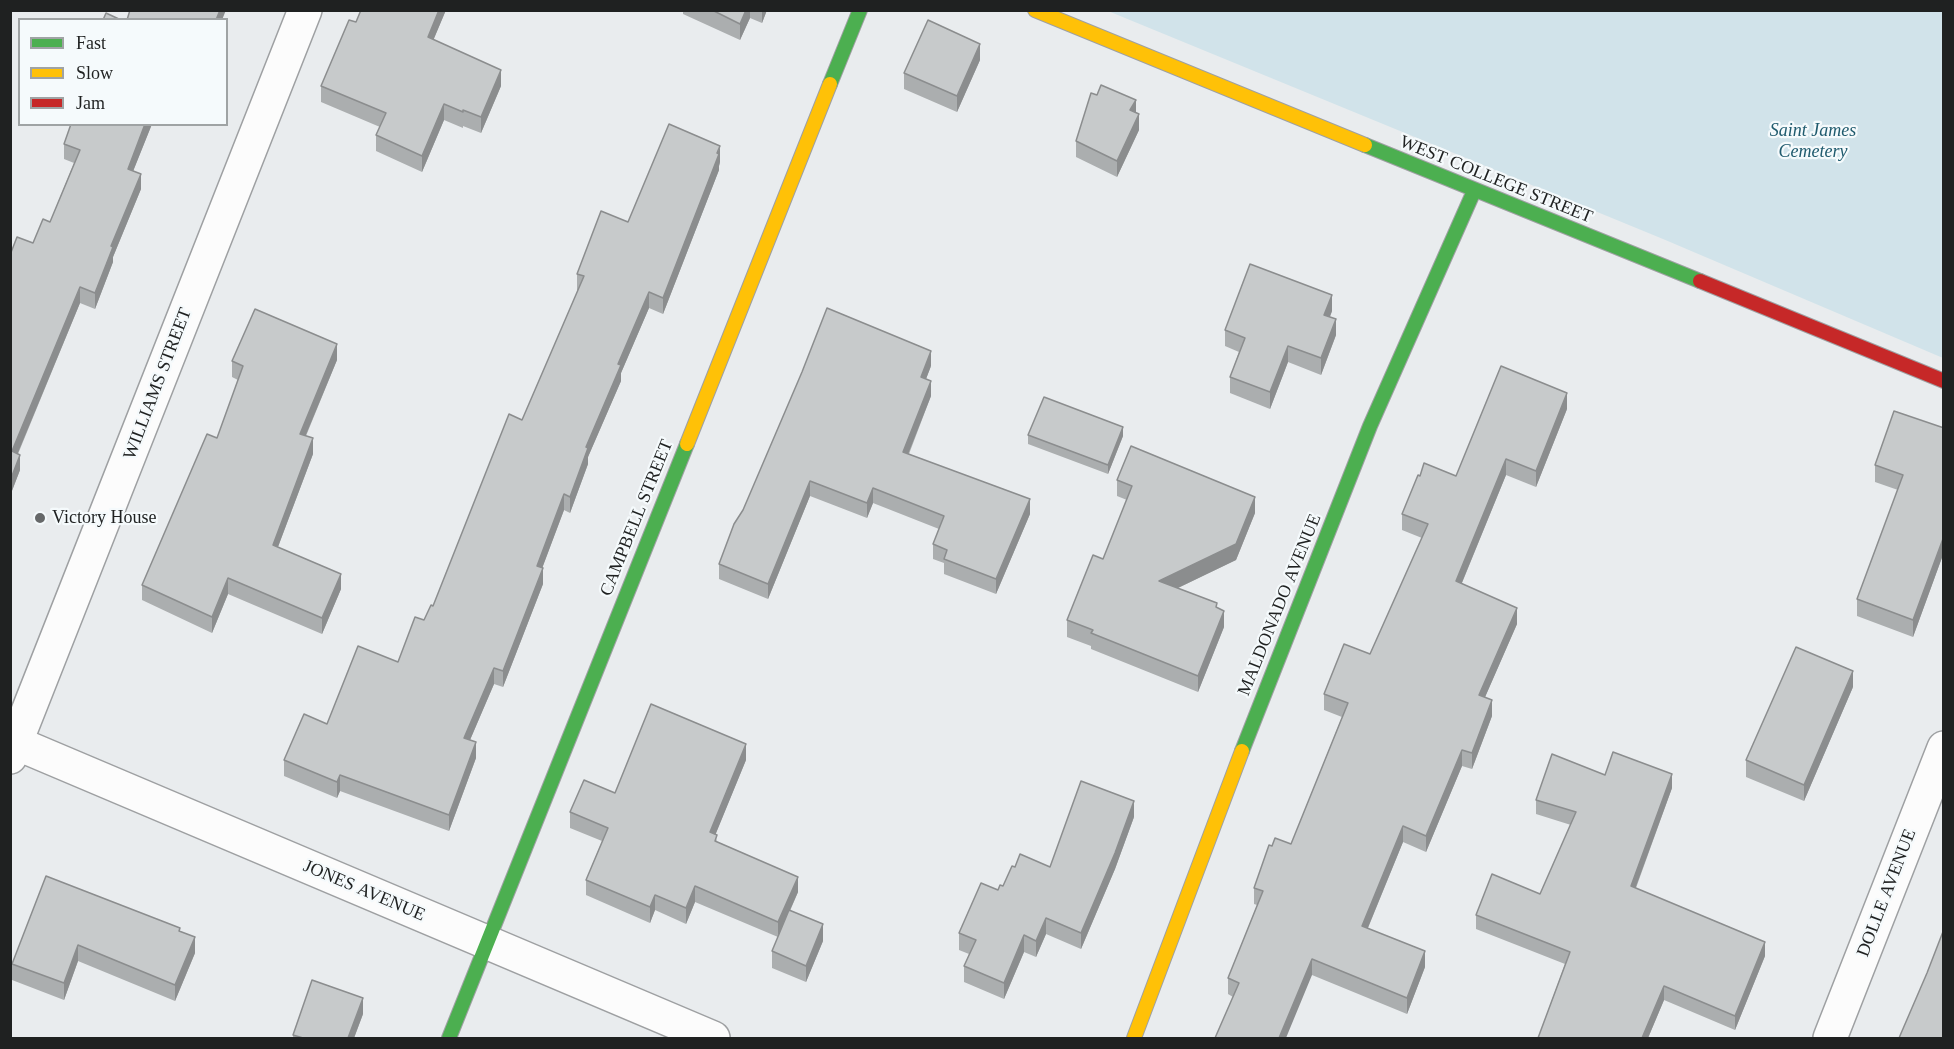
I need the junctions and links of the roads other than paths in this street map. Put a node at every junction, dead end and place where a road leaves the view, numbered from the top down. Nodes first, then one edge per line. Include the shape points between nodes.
1 (305, 10) edge
2 (860, 10) edge
3 (1035, 10) edge
4 (1474, 190) junction
5 (1944, 381) edge
6 (1944, 748) edge
7 (13, 750) edge
8 (486, 943) junction
9 (449, 1038) edge
10 (713, 1038) edge
11 (1134, 1038) edge
12 (1830, 1038) edge

1 - 7 street, WILLIAMS STREET
2 - 8 street, CAMPBELL STREET
3 - 4 street, WEST COLLEGE STREET
4 - 5 street, WEST COLLEGE STREET
4 - 11 street, MALDONADO AVENUE via 1370,426
6 - 12 street, DOLLE AVENUE
7 - 8 street, JONES AVENUE
8 - 9 street, CAMPBELL STREET
8 - 10 street, JONES AVENUE

